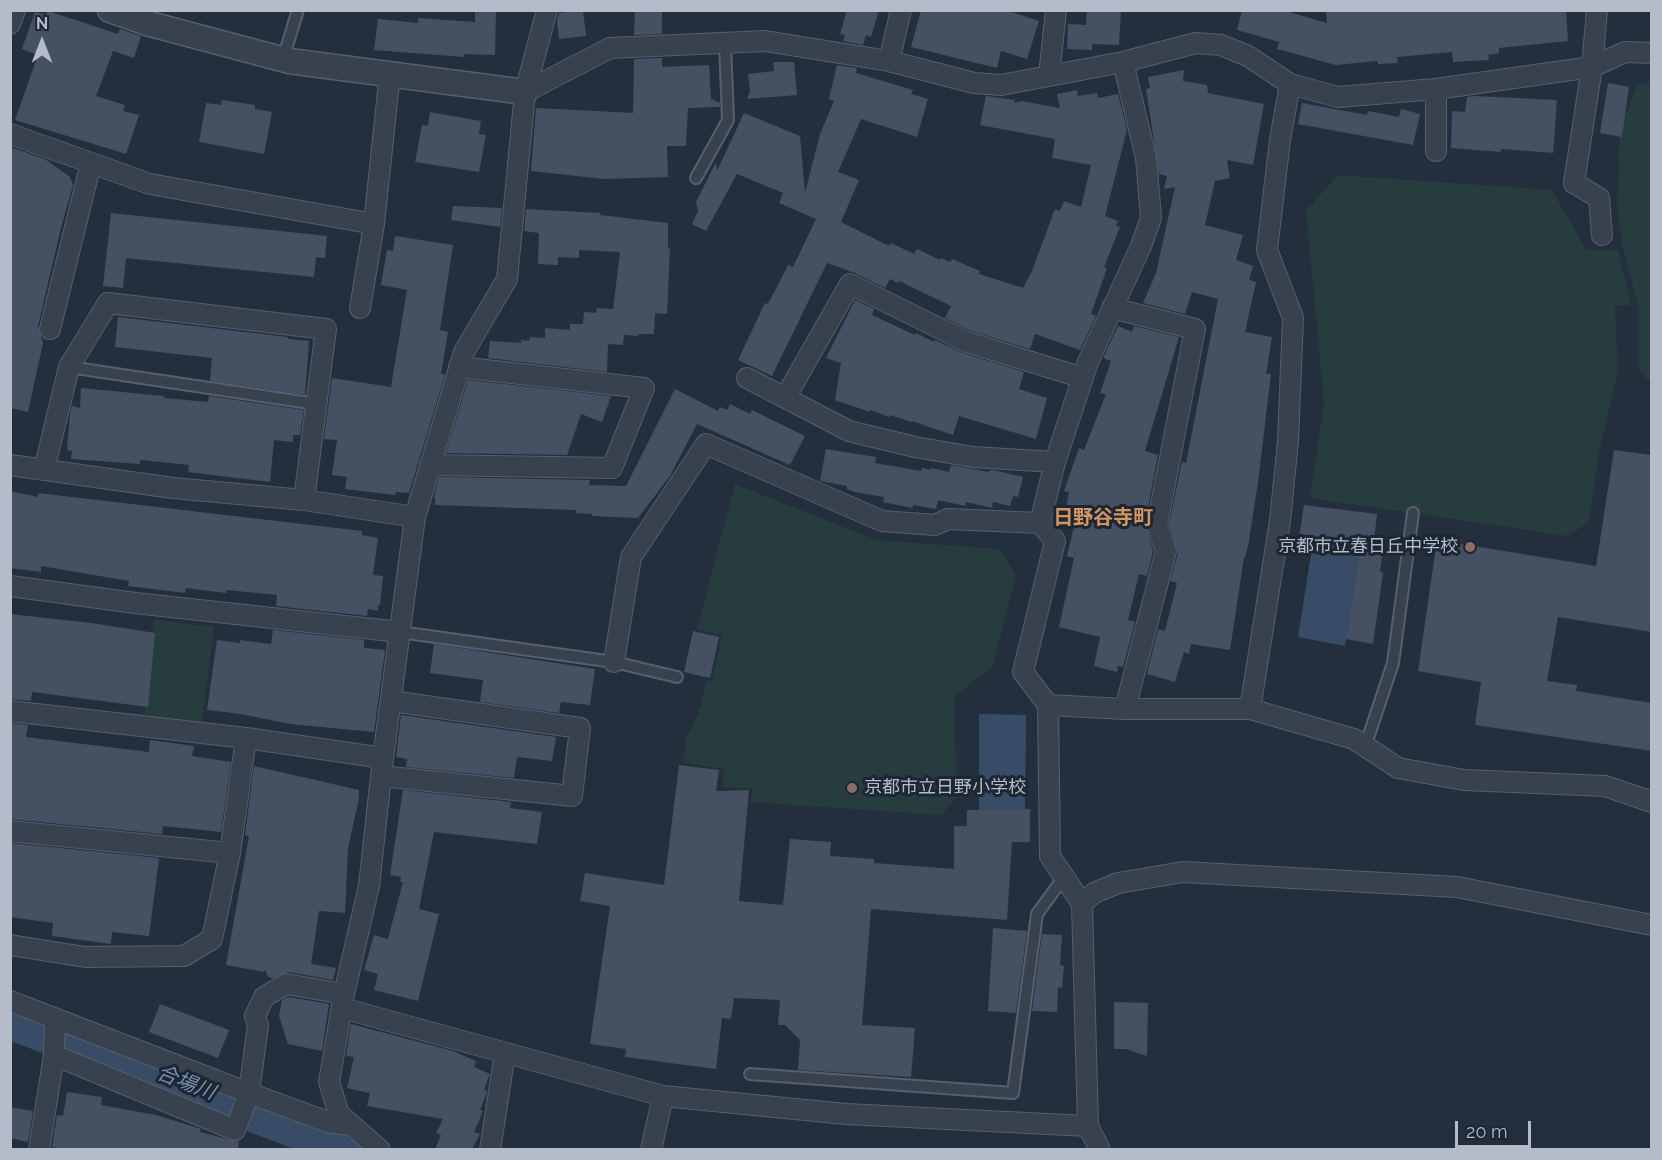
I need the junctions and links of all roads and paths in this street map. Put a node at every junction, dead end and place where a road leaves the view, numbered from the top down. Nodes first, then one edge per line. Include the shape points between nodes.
1 (15, 10) edge
2 (110, 10) edge
3 (298, 10) edge
4 (547, 10) edge
5 (901, 10) edge
6 (1056, 10) edge
7 (1597, 10) edge
8 (153, 17) edge
9 (10, 24) edge
10 (725, 43) junction
11 (1652, 53) edge
12 (283, 59) junction
13 (889, 62) junction
14 (1123, 62) junction
15 (1592, 67) junction
16 (390, 73) junction
17 (1049, 76) junction
18 (1290, 84) junction
19 (1436, 89) junction
20 (525, 92) junction
21 (10, 134) edge
22 (1436, 152) dead end
23 (91, 163) junction
24 (696, 178) dead end
25 (374, 224) junction
26 (1602, 235) dead end
27 (360, 309) dead end
28 (1112, 309) junction
29 (50, 329) dead end
30 (69, 367) junction
31 (459, 367) junction
32 (747, 378) dead end
33 (1083, 378) junction
34 (785, 398) junction
35 (316, 404) junction
36 (1055, 462) junction
37 (10, 465) edge
38 (430, 465) junction
39 (44, 470) junction
40 (304, 500) junction
41 (1413, 513) dead end
42 (415, 517) junction
43 (1040, 523) junction
44 (10, 586) edge
45 (400, 632) junction
46 (614, 662) junction
47 (677, 677) dead end
48 (391, 701) junction
49 (1048, 705) junction
50 (1125, 709) junction
51 (1250, 709) junction
52 (10, 711) edge
53 (246, 738) junction
54 (1365, 747) junction
55 (382, 767) junction
56 (1652, 802) edge
57 (10, 831) edge
58 (230, 853) junction
59 (1064, 877) junction
60 (1082, 904) junction
61 (1652, 925) edge
62 (10, 945) edge
63 (10, 1001) edge
64 (343, 1001) junction
65 (54, 1035) junction
66 (505, 1053) junction
67 (750, 1074) dead end
68 (663, 1096) junction
69 (246, 1101) junction
70 (350, 1125) junction
71 (1088, 1126) junction
72 (39, 1149) edge
73 (380, 1149) edge
74 (490, 1149) edge
75 (651, 1149) edge
76 (1100, 1149) edge

1 - 9 street
2 - 8 street
3 - 12 lane
4 - 20 street
5 - 13 street
6 - 17 street
7 - 15 street
8 - 12 street
10 - 13 street via 765,41
10 - 20 street via 610,48
10 - 24 lane via 728,120
11 - 15 street via 1625,52
12 - 16 street
13 - 17 street via 974,83 1001,84
14 - 17 street
14 - 18 street via 1196,43 1221,45 1248,56
14 - 28 street via 1146,158 1151,218
15 - 19 street
15 - 26 street via 1574,183 1599,198
16 - 20 street
16 - 25 street
18 - 19 street via 1338,97
18 - 51 street via 1267,250 1293,318 1288,441 1280,520
19 - 22 street
20 - 31 street via 507,279
21 - 23 street
23 - 25 street via 150,184
23 - 29 street
25 - 27 street
28 - 33 street
28 - 50 street via 1195,329 1157,525 1166,551
30 - 35 lane
30 - 35 street via 108,303 326,329
30 - 39 street
31 - 38 street
31 - 38 street via 644,388 612,468
32 - 34 street
33 - 34 street via 967,342 850,284
33 - 36 street
34 - 36 street via 849,431 915,447 973,457
35 - 40 street
36 - 43 street
37 - 39 street
38 - 42 street
39 - 40 street via 173,488
40 - 42 street
41 - 54 lane via 1393,663
42 - 45 street
43 - 46 street via 948,519 935,525 882,520 706,444 631,557
43 - 49 street via 1055,541 1023,672
44 - 45 street
45 - 46 lane
45 - 48 street
46 - 47 lane
48 - 55 street
48 - 55 street via 580,728 572,796
49 - 50 street
49 - 59 street via 1050,856
50 - 51 street
51 - 54 street via 1354,739
52 - 53 street
53 - 55 street
53 - 58 street
54 - 56 street via 1398,768 1464,780 1605,786
55 - 64 street via 369,886
57 - 58 street
58 - 62 street via 212,939 184,956 85,957
59 - 60 street
59 - 67 lane via 1037,914 1013,1093
60 - 61 street via 1094,893 1118,883 1183,872 1457,887
60 - 71 street
63 - 65 street
64 - 66 street
64 - 69 street via 286,984 264,997 255,1016 258,1025
64 - 70 street via 329,1082 339,1113
65 - 69 street
65 - 69 street via 235,1130
65 - 72 street
66 - 68 street
66 - 74 street
68 - 71 street via 846,1113
68 - 75 street
69 - 70 street
70 - 73 street
71 - 76 street

